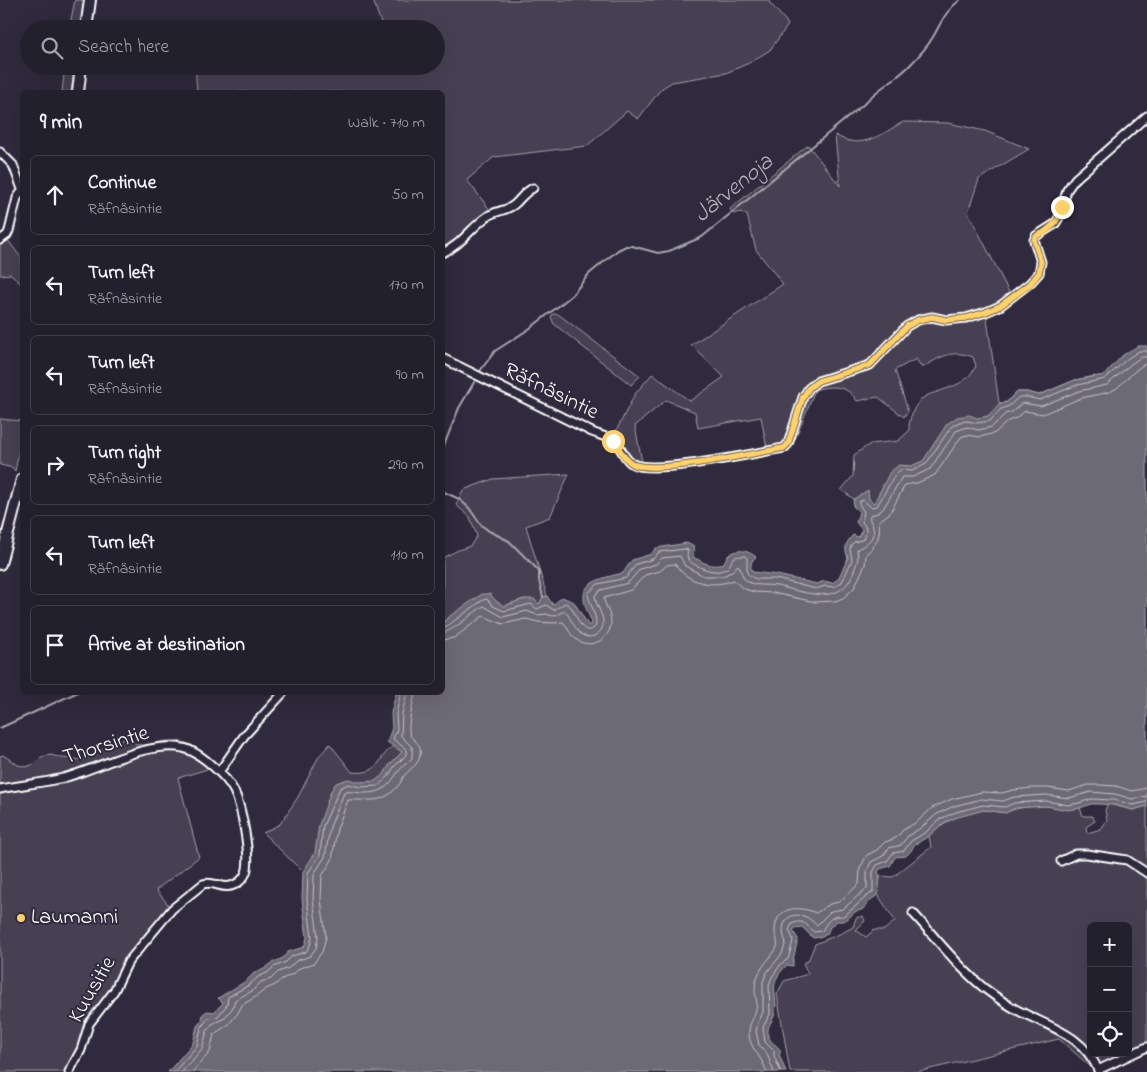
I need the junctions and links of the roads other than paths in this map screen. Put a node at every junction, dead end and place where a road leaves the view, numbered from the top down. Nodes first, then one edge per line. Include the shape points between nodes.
1 (90, 0) edge
2 (87, 20) edge
3 (80, 75) edge
4 (78, 90) edge
5 (1147, 116) edge
6 (0, 152) edge
7 (20, 184) edge
8 (533, 188) dead end
9 (20, 193) edge
10 (0, 240) edge
11 (445, 251) edge
12 (445, 359) edge
13 (20, 490) edge
14 (0, 564) edge
15 (281, 695) edge
16 (219, 772) junction
17 (0, 789) edge
18 (1061, 861) dead end
19 (1147, 873) edge
20 (913, 913) dead end
21 (168, 915) joint
22 (1147, 1047) edge
23 (1099, 1071) edge
24 (69, 1072) edge

1 - 2 main road
3 - 4 main road
5 - 12 street, Räfnäsintie via 1075,179 1067,190 1055,224 1034,240 1041,262 1039,273 1030,284 986,312 966,318 918,320 907,326 870,365 818,381 803,397 784,448 670,466 634,465 613,441
6 - 7 street via 13,165
8 - 11 street via 511,208 488,216 459,243
9 - 10 street via 9,231
13 - 14 main road
15 - 16 street via 244,736
16 - 17 street, Thorsintie via 185,748 166,747 129,754 61,779
16 - 21 street, Thorsintie via 234,790 238,803 243,821 247,870 232,886 204,884
18 - 19 street via 1076,854 1087,854 1126,860
20 - 23 street via 982,986 1003,1002 1080,1043
21 - 24 street, Kuusitie via 128,962 114,991 89,1024 81,1050
22 - 23 street

